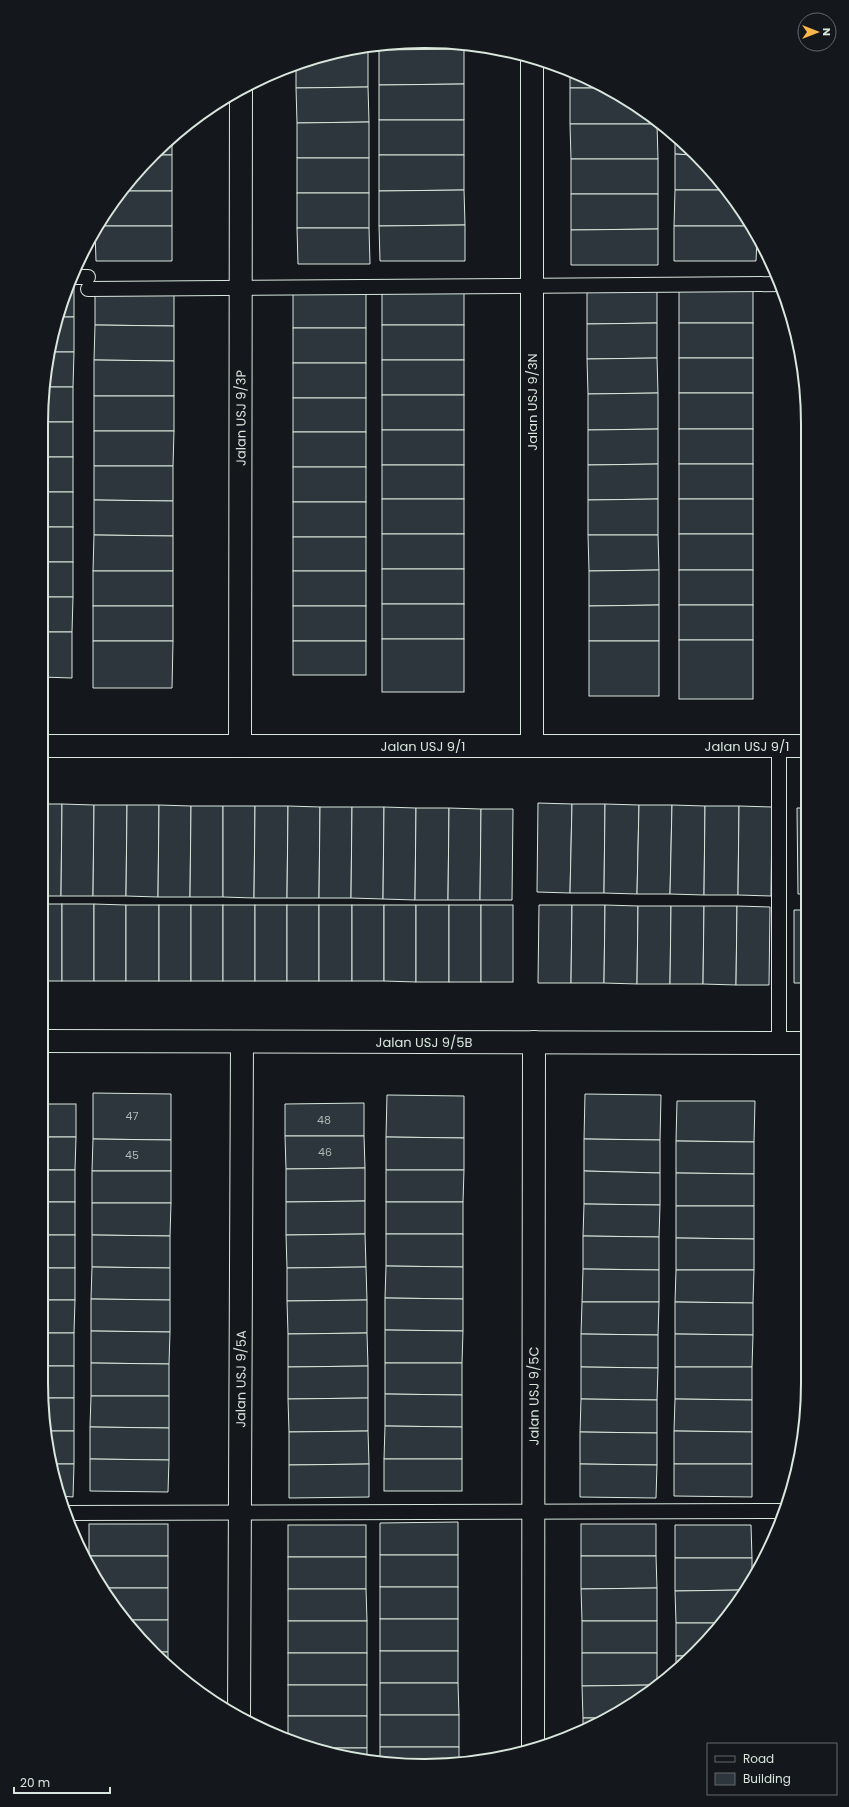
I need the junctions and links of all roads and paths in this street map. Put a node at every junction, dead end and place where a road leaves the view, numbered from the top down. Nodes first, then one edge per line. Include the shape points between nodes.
1 (532, 64) edge
2 (241, 96) edge
3 (77, 279) edge
4 (774, 284) edge
5 (532, 286) junction
6 (241, 288) junction
7 (48, 746) edge
8 (240, 746) junction
9 (532, 746) junction
10 (779, 746) junction
11 (801, 746) edge
12 (48, 1041) edge
13 (242, 1042) junction
14 (534, 1042) junction
15 (779, 1043) junction
16 (801, 1043) edge
17 (778, 1511) edge
18 (533, 1512) junction
19 (72, 1513) edge
20 (240, 1513) junction
21 (239, 1711) edge
22 (533, 1743) edge

1 - 5 street, Jalan USJ 9/3N
2 - 6 street, Jalan USJ 9/3P
3 - 6 lane via 88,283
4 - 5 lane
5 - 6 lane
5 - 9 street, Jalan USJ 9/3N
6 - 8 street, Jalan USJ 9/3P
7 - 8 street, Jalan USJ 9/1
8 - 9 street, Jalan USJ 9/1
9 - 10 street, Jalan USJ 9/1
10 - 11 street, Jalan USJ 9/1
10 - 15 lane
12 - 13 street, Jalan USJ 9/5B
13 - 14 street, Jalan USJ 9/5B
13 - 20 street, Jalan USJ 9/5A
14 - 15 street, Jalan USJ 9/5B
14 - 18 street, Jalan USJ 9/5C
15 - 16 street, Jalan USJ 9/5B
17 - 18 lane
18 - 20 lane
18 - 22 street, Jalan USJ 9/5C
19 - 20 lane
20 - 21 street, Jalan USJ 9/5A

